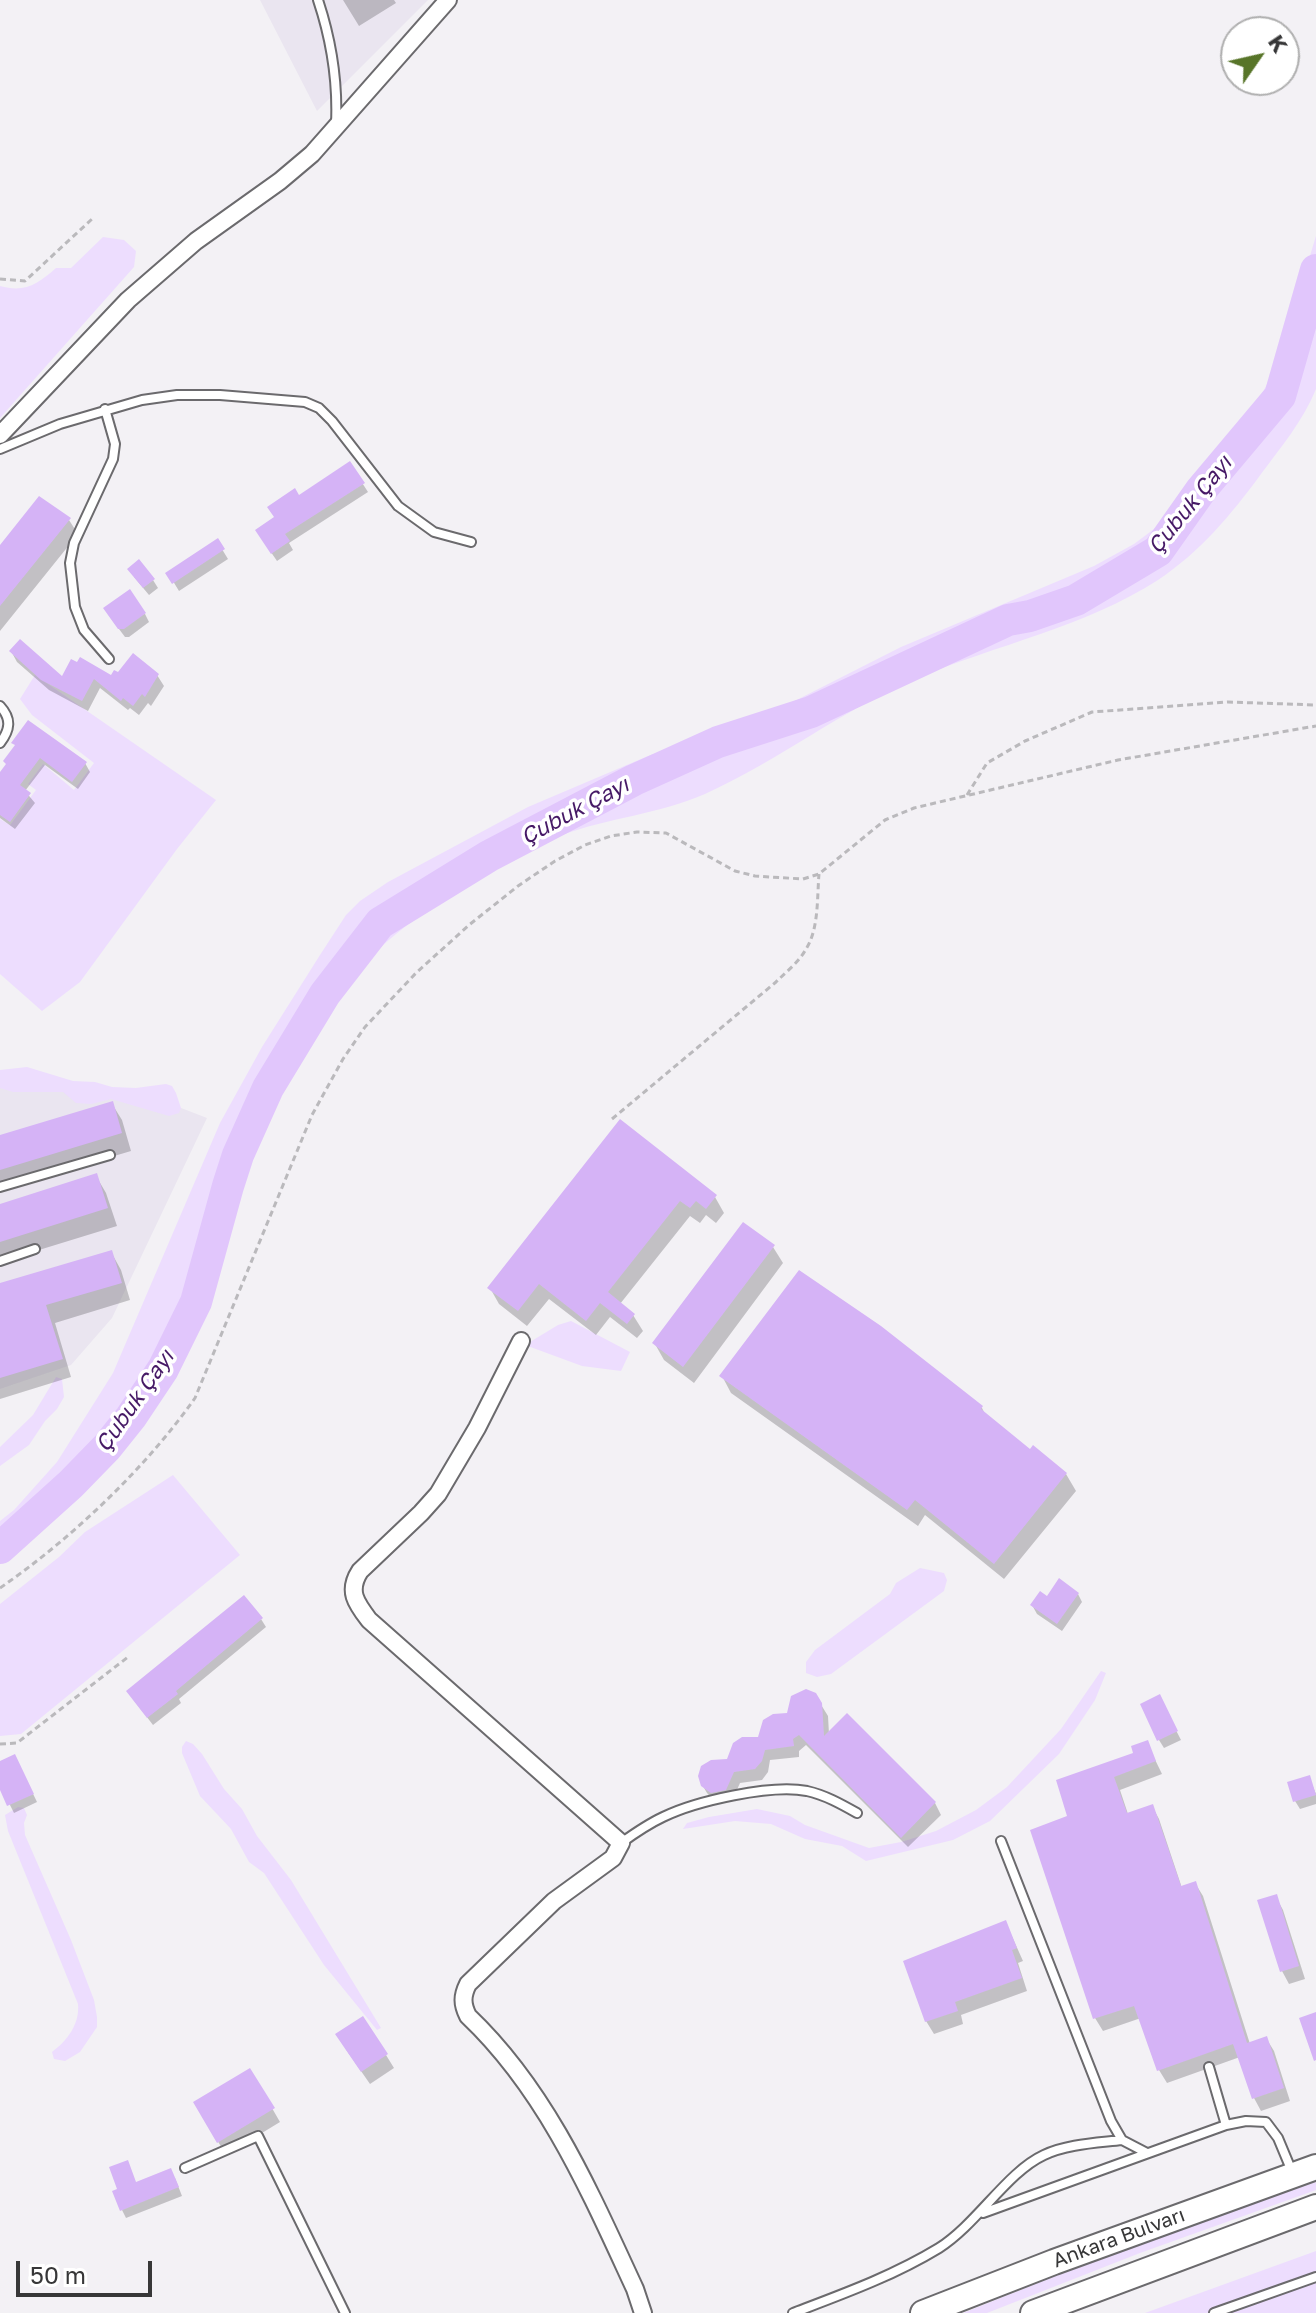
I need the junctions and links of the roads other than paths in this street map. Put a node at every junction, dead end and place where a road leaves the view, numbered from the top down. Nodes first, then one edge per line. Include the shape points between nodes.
1 (318, 0) edge
2 (448, 0) edge
3 (336, 128) junction
4 (105, 409) junction
5 (0, 435) edge
6 (0, 449) edge
7 (471, 542) dead end
8 (109, 659) dead end
9 (0, 706) edge
10 (0, 743) edge
11 (110, 1155) dead end
12 (0, 1187) edge
13 (35, 1249) dead end
14 (0, 1261) edge
15 (521, 1341) dead end
16 (857, 1813) dead end
17 (1001, 1841) dead end
18 (621, 1843) junction
19 (1209, 2067) dead end
20 (1226, 2125) junction
21 (1122, 2140) junction
22 (1147, 2153) junction
23 (185, 2168) dead end
24 (1304, 2171) edge
25 (1316, 2207) edge
26 (979, 2215) junction
27 (1316, 2277) edge
28 (345, 2313) edge
29 (643, 2313) edge
30 (793, 2313) edge
31 (923, 2313) edge
32 (1033, 2313) edge
33 (1214, 2313) edge

1 - 3 lane via 338,83
2 - 3 street
3 - 5 street via 280,181 196,241 128,300
4 - 6 lane
4 - 7 lane via 177,395 305,402 332,421 398,506 434,532
4 - 8 lane via 115,444 113,459 74,543 70,580 84,630
9 - 10 lane via 9,720
11 - 12 lane
13 - 14 lane
15 - 18 street via 452,1474 421,1513 360,1571 352,1592 369,1620
16 - 18 lane via 805,1791 756,1792 681,1809
17 - 21 lane via 1102,2102
18 - 29 street via 613,1858 554,1901 468,1984 463,2006 525,2081 565,2144
19 - 20 lane
20 - 22 lane
20 - 24 lane via 1266,2122
21 - 22 lane
21 - 26 lane via 1043,2155
22 - 26 lane
23 - 28 lane via 258,2136
24 - 31 main road, Ankara Bulvarı
25 - 32 main road, Ankara Bulvarı
26 - 30 lane via 905,2267
27 - 33 lane

